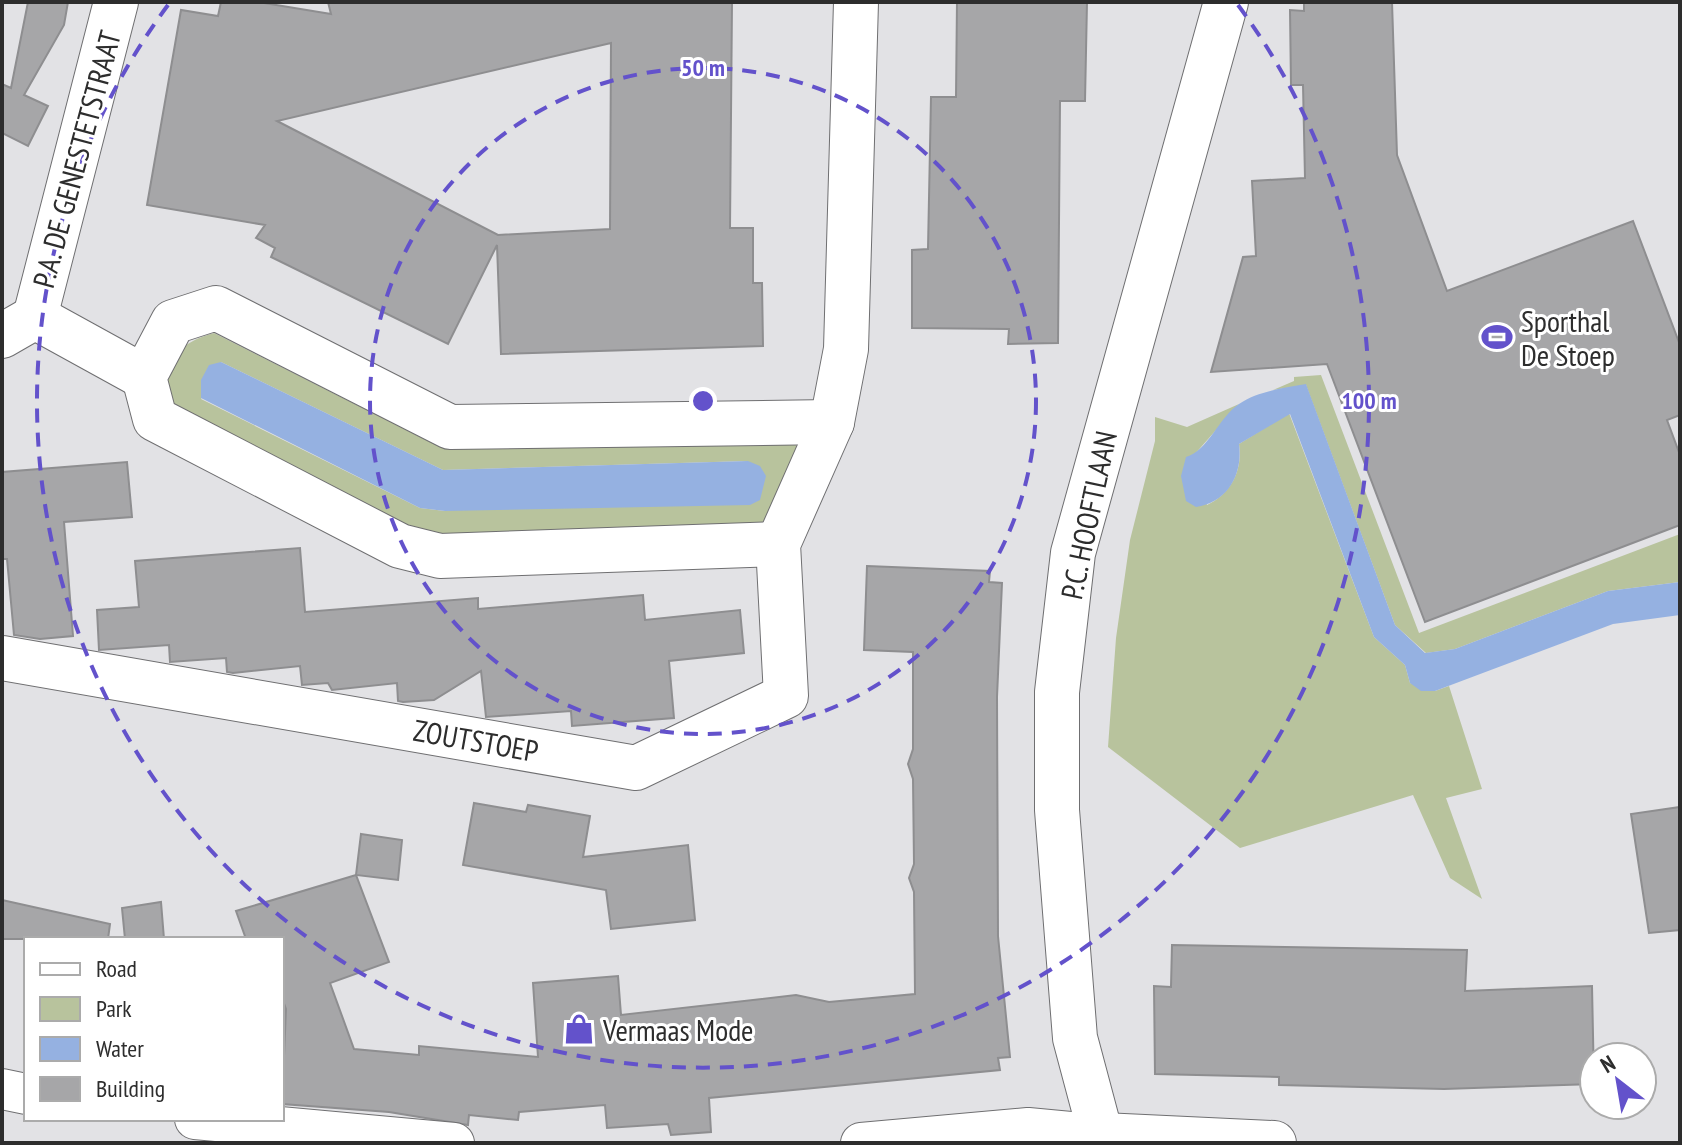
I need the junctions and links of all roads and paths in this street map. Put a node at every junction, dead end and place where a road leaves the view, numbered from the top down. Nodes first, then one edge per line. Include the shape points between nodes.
1 (116, 2) edge
2 (856, 2) edge
3 (1226, 2) edge
4 (18, 326) edge
5 (144, 377) junction
6 (832, 422) junction
7 (778, 544) junction
8 (2, 658) edge
9 (2, 1089) edge
10 (24, 1094) edge
11 (217, 1121) edge
12 (1103, 1139) edge
13 (454, 1143) edge
14 (861, 1143) edge
15 (1274, 1143) edge

1 - 4 street, P.A. DE GENESTETSTRAAT
2 - 6 street via 846,349
3 - 12 street, P.C. HOOFTLAAN via 1073,553 1059,676 1057,810 1075,1038
4 - 5 street
5 - 6 street via 173,322 216,308 450,427
5 - 7 street via 155,419 400,546 440,556
6 - 7 street
7 - 8 street, ZOUTSTOEP via 786,696 636,768
9 - 10 street
11 - 13 street
12 - 14 street via 1028,1128
12 - 15 street

